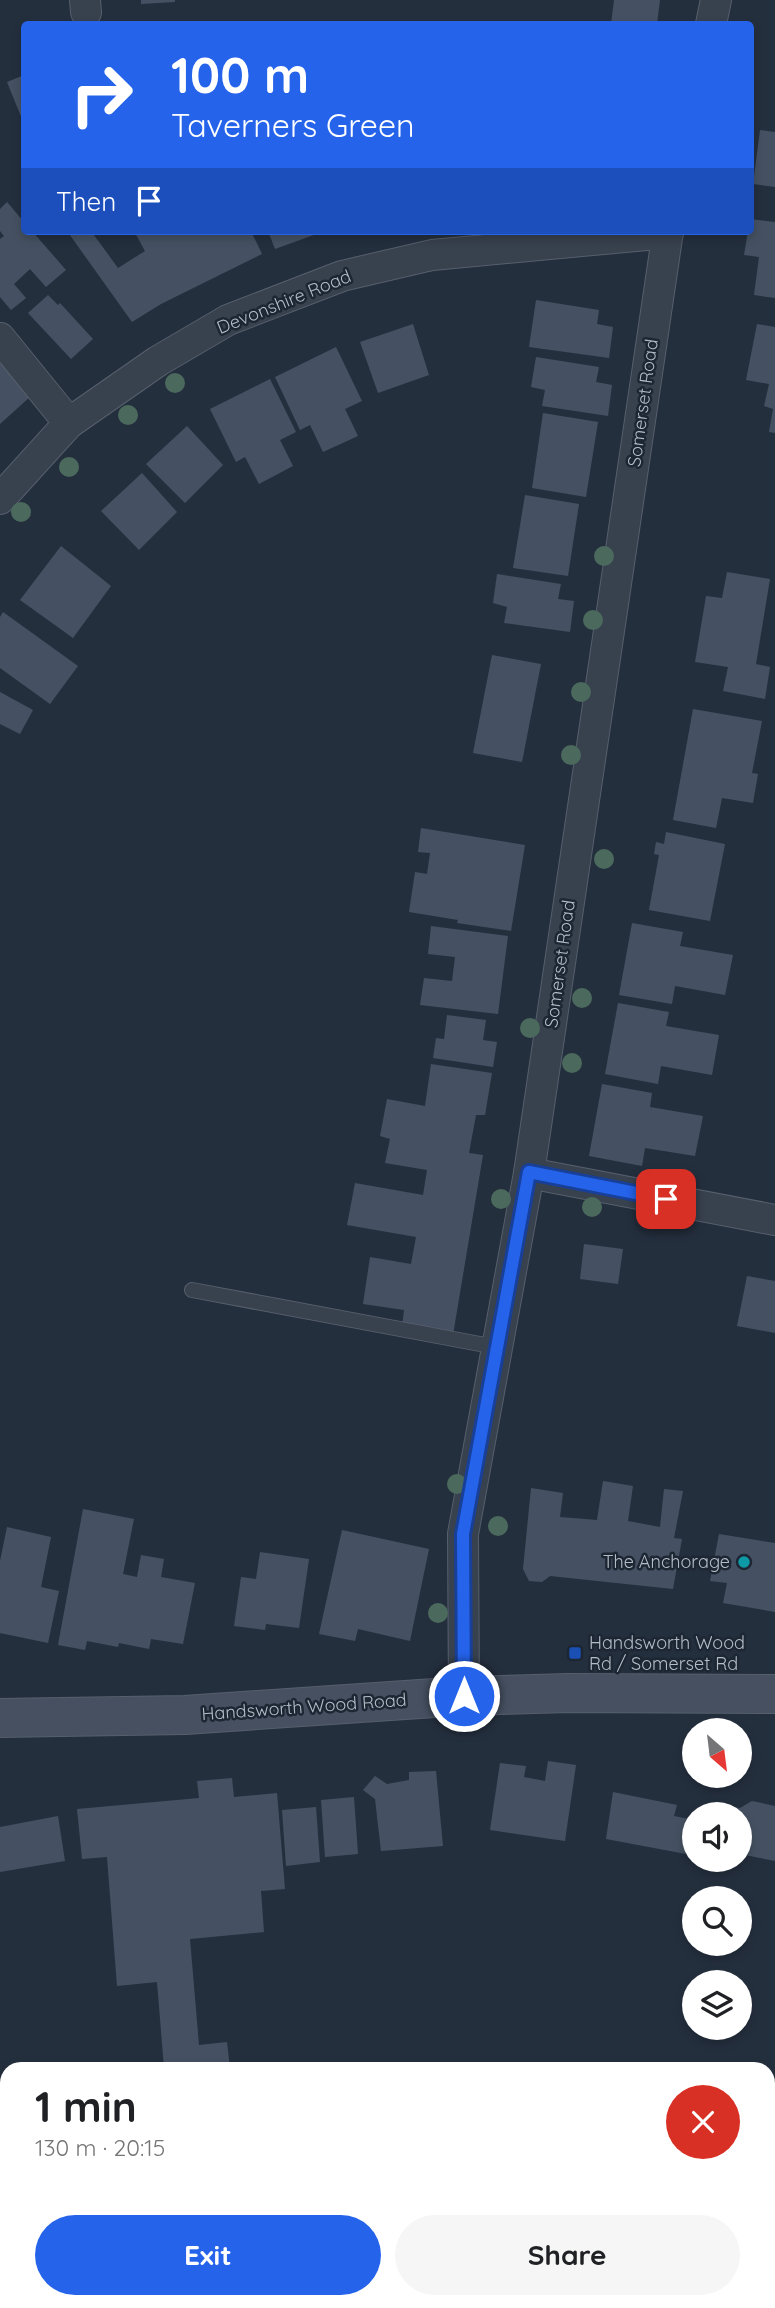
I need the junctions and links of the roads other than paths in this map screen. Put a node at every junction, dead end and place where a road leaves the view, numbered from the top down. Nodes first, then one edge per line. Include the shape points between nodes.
1 (716, 0) edge
2 (712, 21) edge
3 (637, 235) edge
4 (668, 235) edge
5 (0, 338) edge
6 (69, 423) junction
7 (0, 499) edge
8 (529, 1172) junction
9 (775, 1220) edge
10 (192, 1290) dead end
11 (496, 1347) junction
12 (775, 1694) edge
13 (464, 1696) junction
14 (0, 1718) edge

1 - 2 street
3 - 6 street, Devonshire Road via 432,255 342,276 228,320 158,361
4 - 8 street, Somerset Road
5 - 6 street
6 - 7 street, Devonshire Road
8 - 9 street
8 - 11 street, Somerset Road
10 - 11 lane
11 - 13 street, Somerset Road via 463,1534
12 - 13 main road, Handsworth Wood Road
13 - 14 main road, Handsworth Wood Road via 185,1715

